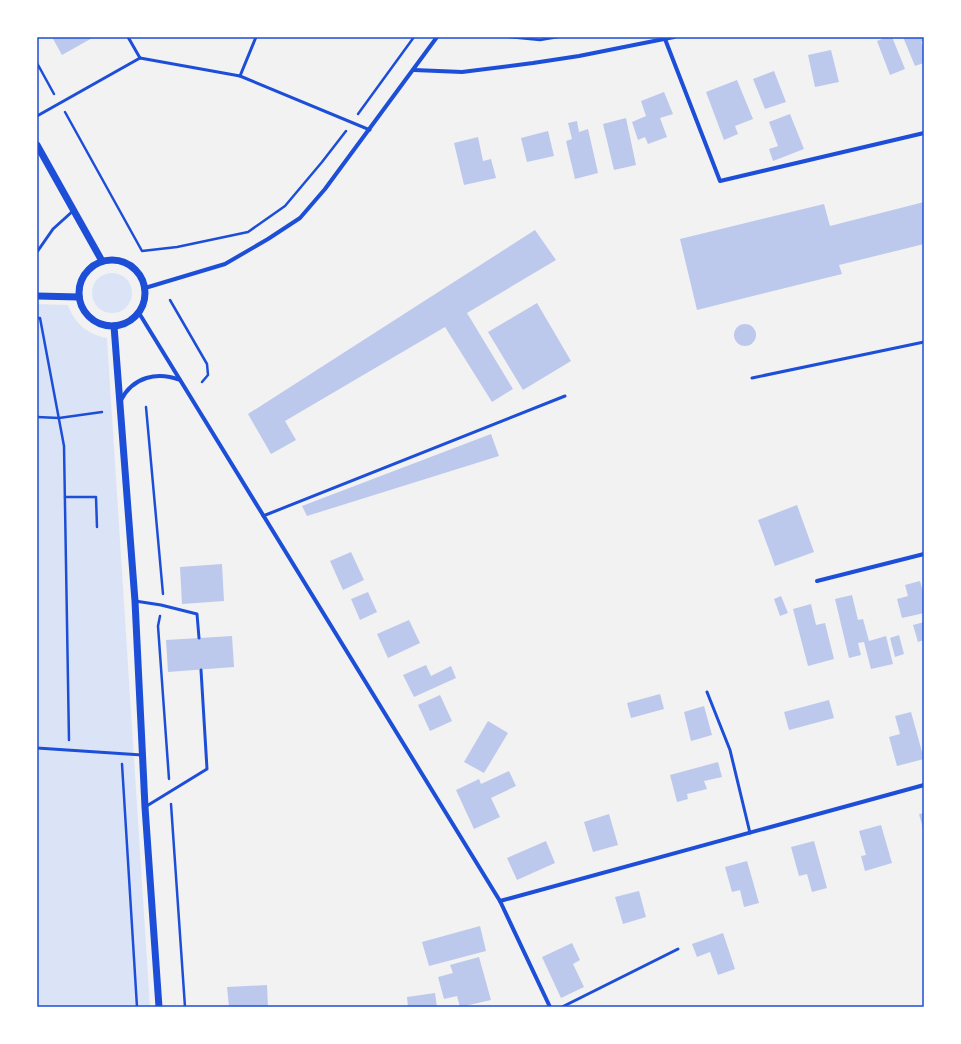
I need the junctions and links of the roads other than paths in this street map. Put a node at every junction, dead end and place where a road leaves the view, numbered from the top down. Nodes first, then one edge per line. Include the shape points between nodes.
1 (128, 37) edge
2 (256, 37) edge
3 (437, 37) edge
4 (674, 37) edge
5 (665, 39) junction
6 (140, 58) junction
7 (414, 70) junction
8 (240, 76) junction
9 (37, 116) edge
10 (370, 130) junction
11 (924, 133) edge
12 (37, 145) edge
13 (74, 210) junction
14 (37, 252) edge
15 (102, 261) junction
16 (145, 288) junction
17 (37, 296) edge
18 (79, 297) junction
19 (139, 313) junction
20 (114, 326) junction
21 (924, 342) edge
22 (752, 378) dead end
23 (180, 380) junction
24 (565, 396) dead end
25 (119, 403) junction
26 (264, 516) junction
27 (924, 554) edge
28 (818, 581) dead end
29 (135, 602) junction
30 (199, 638) dead end
31 (201, 670) dead end
32 (707, 692) dead end
33 (37, 748) edge
34 (144, 756) junction
35 (924, 785) edge
36 (145, 807) junction
37 (750, 833) junction
38 (500, 901) junction
39 (678, 949) dead end
40 (159, 1007) edge
41 (550, 1007) edge
42 (562, 1007) edge

1 - 6 lane
2 - 8 lane
3 - 7 street
4 - 5 street
5 - 7 street via 579,56 462,72
5 - 11 street via 720,181
6 - 8 lane
6 - 9 lane
7 - 10 street
8 - 10 lane
10 - 16 street via 300,218 226,264
12 - 13 street
13 - 14 lane via 53,229
13 - 15 street
15 - 16 street via 119,260 133,267 143,280
15 - 18 street via 84,275 80,282
16 - 19 street via 144,301
17 - 18 street
18 - 20 street via 85,313 91,319 102,325
19 - 20 street via 128,322
19 - 23 street
20 - 25 street
21 - 22 lane
23 - 25 street via 163,375 145,378 129,388
23 - 26 street
24 - 26 lane
25 - 29 street
26 - 38 street
27 - 28 street
29 - 30 lane via 197,614
29 - 34 street
31 - 36 lane via 207,769
32 - 37 lane via 730,750
33 - 34 lane
34 - 36 street
35 - 37 street
36 - 40 street
37 - 38 street
38 - 41 street
39 - 42 lane

